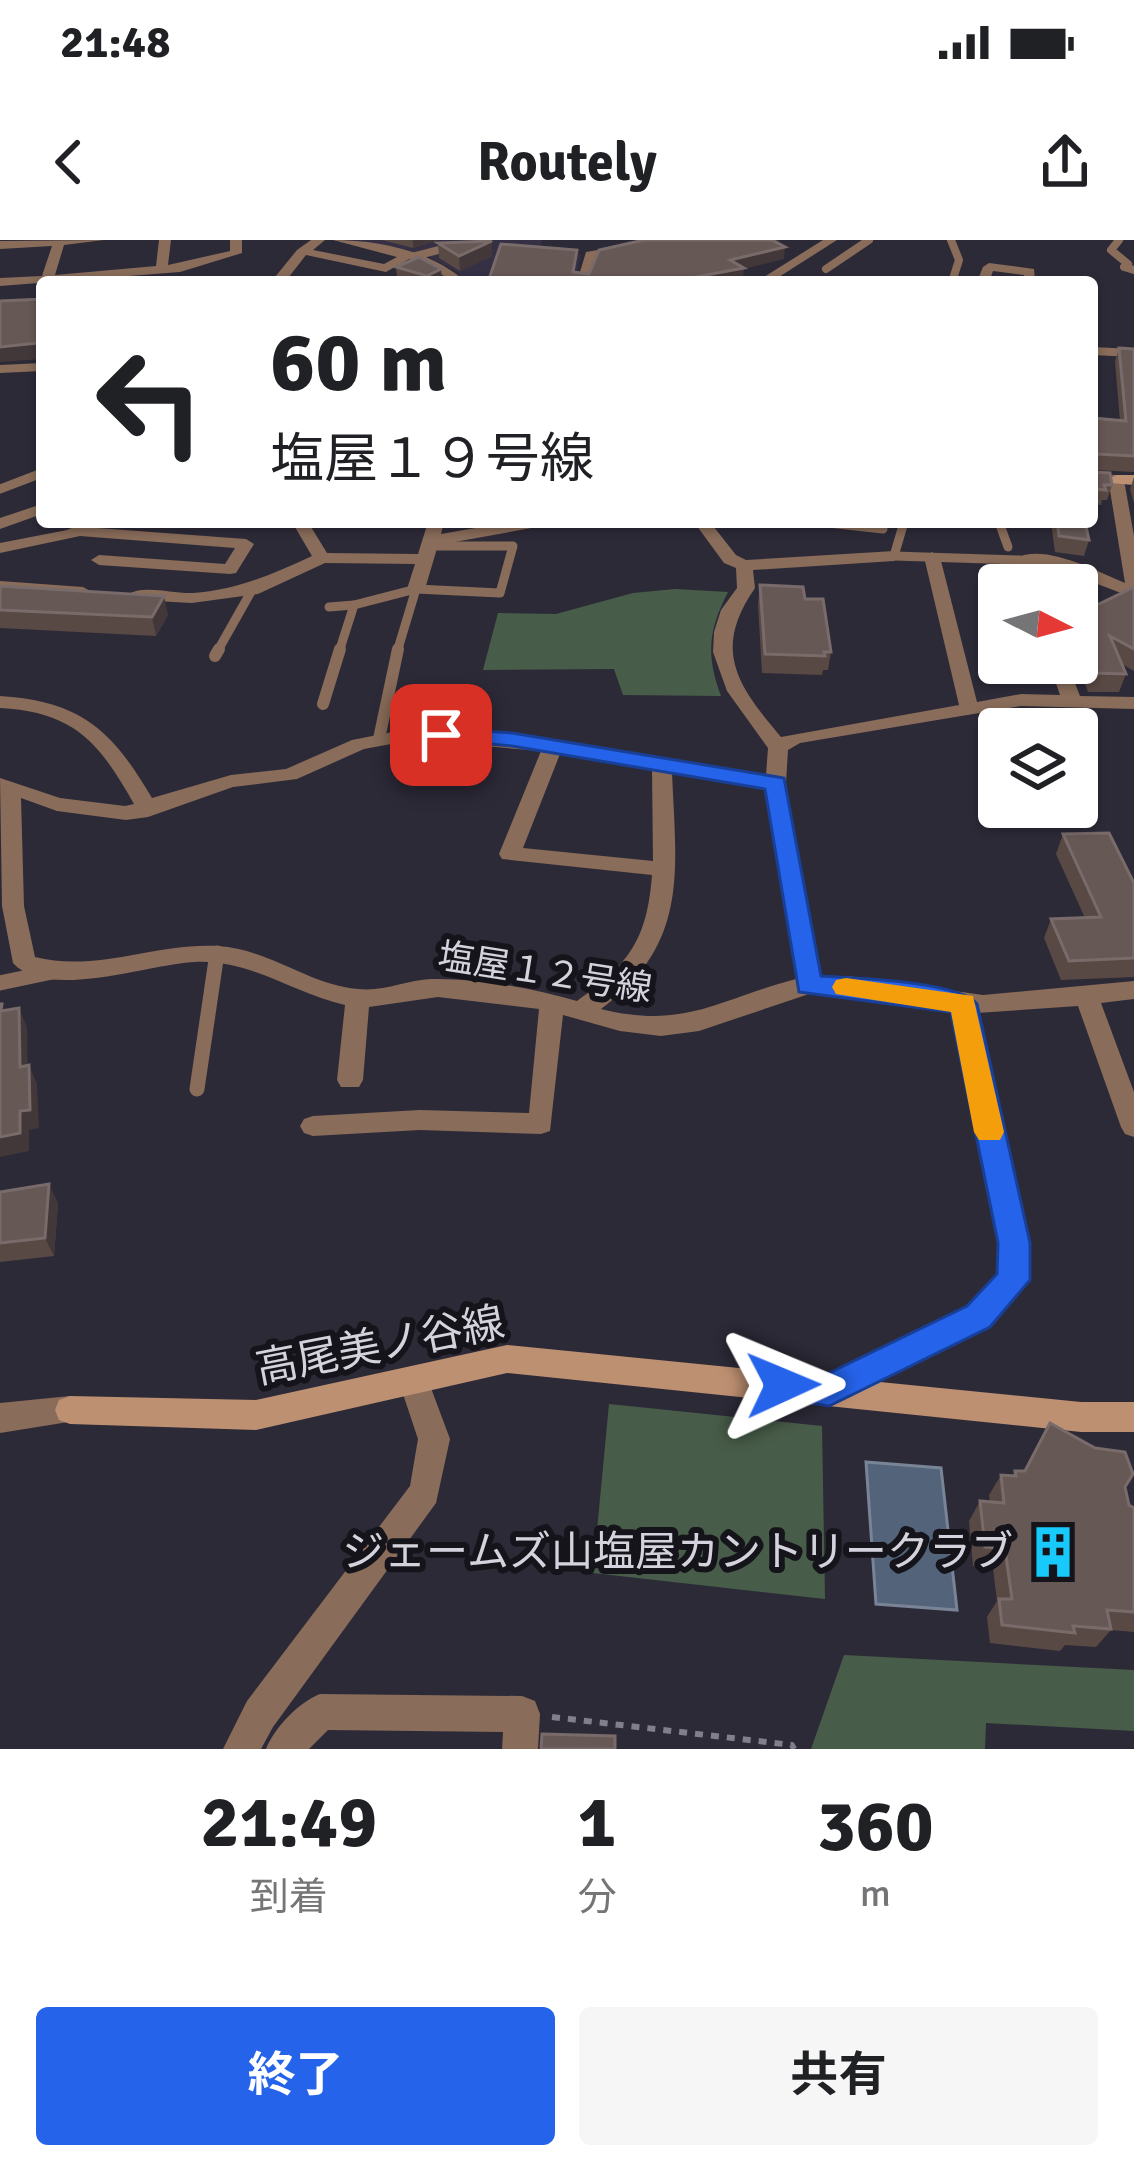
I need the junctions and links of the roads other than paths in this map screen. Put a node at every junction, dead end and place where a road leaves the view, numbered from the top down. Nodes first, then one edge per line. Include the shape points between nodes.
1 (98, 240) edge
2 (165, 240) edge
3 (236, 240) edge
4 (319, 240) edge
5 (339, 240) edge
6 (677, 240) edge
7 (831, 240) edge
8 (868, 240) edge
9 (951, 240) edge
10 (1119, 240) edge
11 (58, 242) edge
12 (0, 244) edge
13 (463, 246) edge
14 (303, 251) junction
15 (412, 255) junction
16 (162, 269) junction
17 (826, 269) dead end
18 (1134, 270) edge
19 (48, 276) edge
20 (82, 276) edge
21 (283, 276) edge
22 (449, 276) edge
23 (583, 276) edge
24 (776, 276) edge
25 (954, 276) edge
26 (985, 276) edge
27 (1026, 276) edge
28 (36, 280) edge
29 (0, 282) edge
30 (1098, 351) edge
31 (1134, 352) edge
32 (36, 367) edge
33 (0, 369) edge
34 (36, 475) edge
35 (1125, 480) edge
36 (0, 489) edge
37 (36, 511) edge
38 (0, 524) edge
39 (85, 528) edge
40 (304, 528) edge
41 (505, 528) edge
42 (706, 528) edge
43 (875, 528) edge
44 (902, 528) edge
45 (1002, 528) edge
46 (884, 529) dead end
47 (78, 531) junction
48 (117, 534) junction
49 (430, 542) edge
50 (20, 543) junction
51 (0, 548) edge
52 (1014, 554) junction
53 (894, 556) junction
54 (932, 557) junction
55 (322, 558) junction
56 (99, 560) junction
57 (1019, 564) edge
58 (744, 565) junction
59 (0, 586) edge
60 (416, 589) junction
61 (1134, 589) edge
62 (252, 590) junction
63 (77, 591) junction
64 (100, 593) edge
65 (123, 594) edge
66 (354, 605) junction
67 (329, 607) dead end
68 (215, 656) dead end
69 (1066, 684) edge
70 (1072, 701) junction
71 (0, 702) edge
72 (1134, 703) edge
73 (323, 704) dead end
74 (970, 711) junction
75 (379, 739) junction
76 (553, 746) junction
77 (778, 747) junction
78 (662, 766) junction
79 (776, 783) junction
80 (3, 785) edge
81 (148, 810) junction
82 (7, 848) edge
83 (663, 869) junction
84 (217, 953) junction
85 (52, 973) junction
86 (0, 983) edge
87 (809, 986) junction
88 (1134, 990) edge
89 (1086, 996) junction
90 (358, 998) junction
91 (552, 1004) junction
92 (963, 1004) junction
93 (578, 1012) junction
94 (350, 1080) dead end
95 (197, 1089) dead end
96 (313, 1126) dead end
97 (1134, 1127) edge
98 (414, 1382) junction
99 (829, 1390) junction
100 (1134, 1417) edge
101 (0, 1418) edge
102 (521, 1731) edge
103 (242, 1749) edge
104 (284, 1749) edge

1 - 11 street
2 - 16 street
3 - 16 street via 236,253
4 - 14 street
5 - 15 street
6 - 23 street via 585,254
7 - 24 street
8 - 17 lane
9 - 25 lane
10 - 18 lane via 1111,250
11 - 12 street
11 - 19 street
13 - 15 lane
14 - 15 street via 386,268
14 - 21 street
15 - 22 street
16 - 20 street
26 - 27 street via 989,267
28 - 29 street
30 - 31 street
32 - 33 street
34 - 36 lane
35 - 61 street
37 - 38 street
38 - 50 street
39 - 47 street
40 - 55 street
41 - 49 street
42 - 58 street
43 - 46 lane
44 - 53 lane
45 - 52 lane
47 - 48 street
47 - 50 street
48 - 56 street
48 - 56 street via 246,544 230,568
49 - 55 street
49 - 60 street
49 - 60 lane via 513,546 500,593
50 - 51 street
52 - 54 lane
52 - 57 street
52 - 61 street
53 - 54 lane
53 - 58 street
54 - 74 street
55 - 62 street
56 - 63 street
58 - 77 street via 746,588 720,649 730,688
59 - 63 street
60 - 66 lane
60 - 75 lane
62 - 65 street via 192,598
62 - 68 lane
63 - 64 street
66 - 67 lane
66 - 73 lane
69 - 70 street
70 - 72 street
70 - 74 street
71 - 81 street via 38,702 74,716 113,748
74 - 77 street via 877,722
75 - 76 street via 441,735
75 - 81 street via 290,775 231,781
76 - 78 street
76 - 83 street via 510,854
77 - 79 street
78 - 79 street
78 - 83 street
79 - 87 street
80 - 81 street via 81,810
80 - 82 street via 14,809
82 - 85 street via 25,963
83 - 93 street via 644,956
84 - 85 street, 塩屋１２号線
84 - 90 street, 塩屋１２号線
84 - 95 lane
85 - 86 lane
87 - 92 street
87 - 93 street, 塩屋１２号線 via 664,1028
88 - 89 street
89 - 92 street
89 - 97 street
90 - 91 street, 塩屋１２号線 via 434,987
90 - 94 street
91 - 93 street, 塩屋１２号線
91 - 96 street via 542,1124
92 - 99 street via 1014,1243 1014,1280 978,1317
98 - 99 street, 高尾美ノ谷線 via 507,1359
98 - 101 street, 高尾美ノ谷線 via 256,1415 70,1409
98 - 103 street via 434,1439 424,1492
99 - 100 street, 高尾美ノ谷線
102 - 104 street via 320,1712

